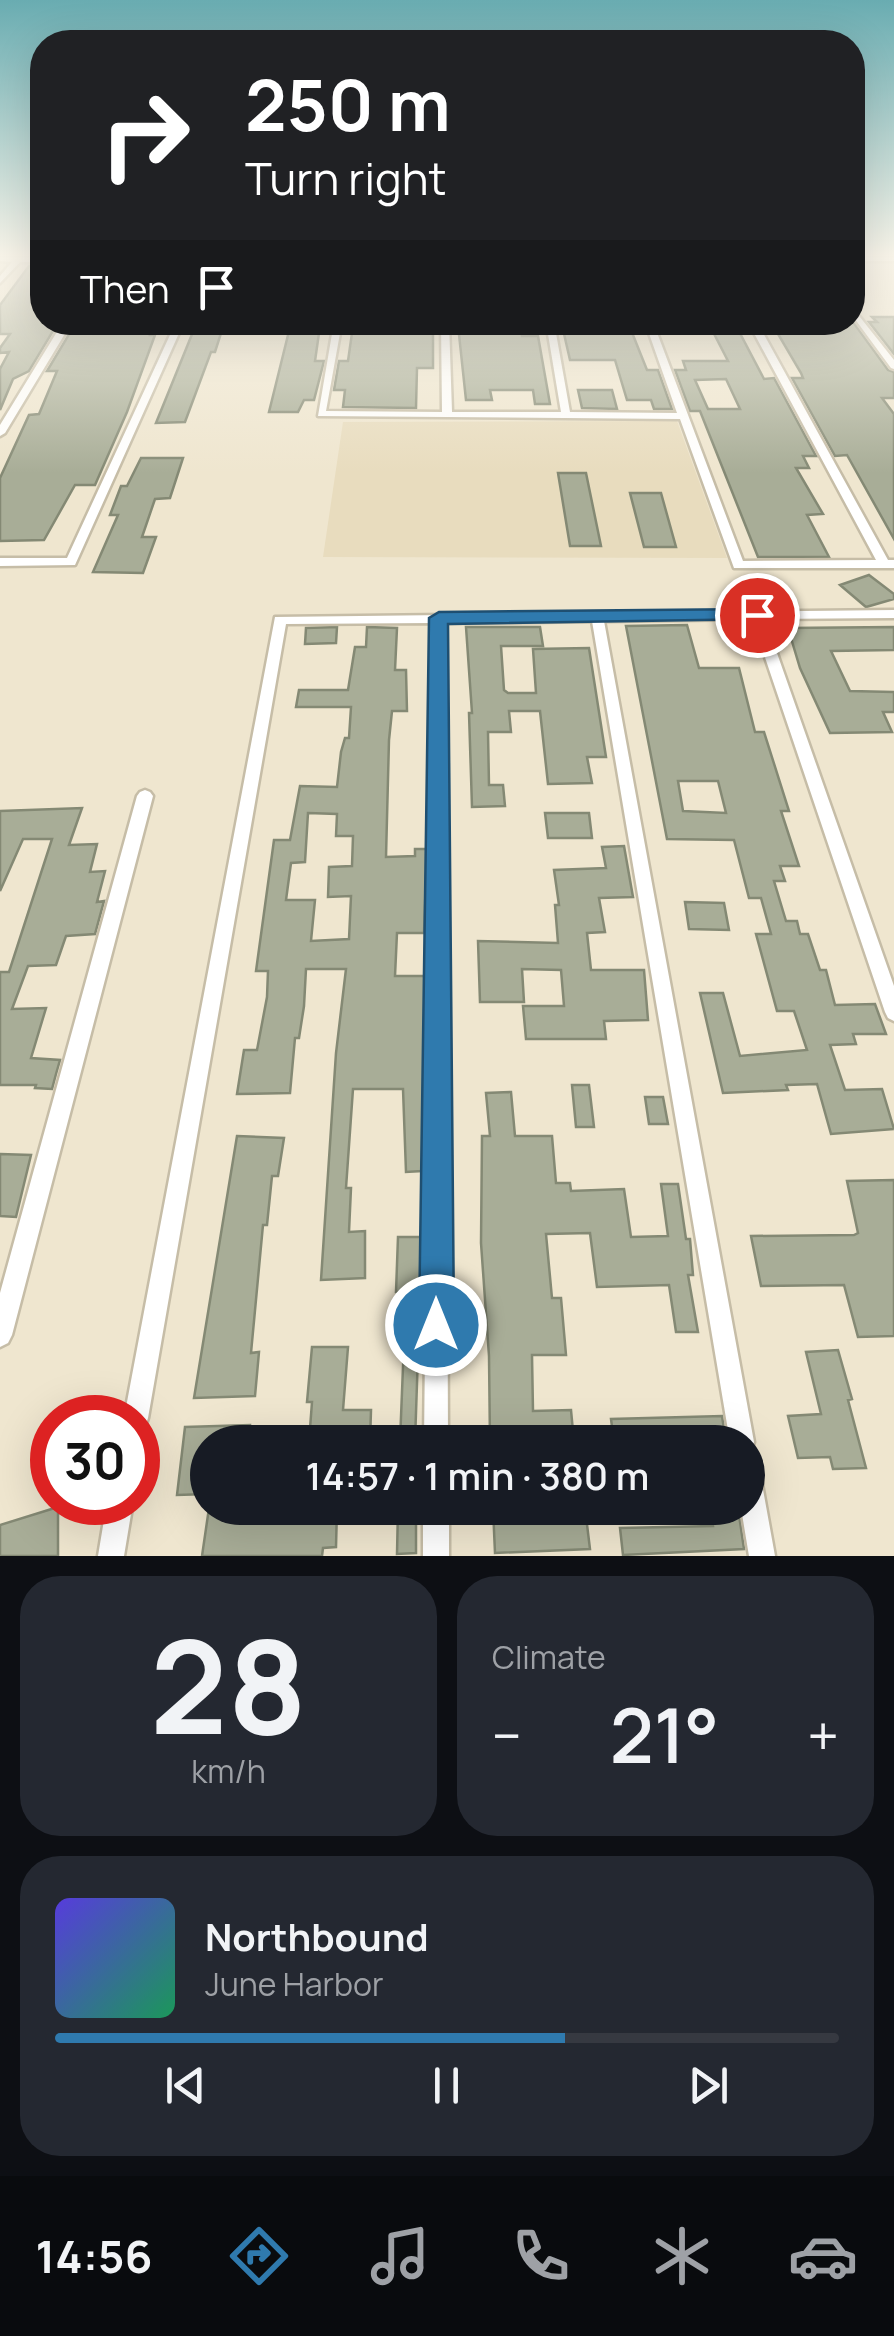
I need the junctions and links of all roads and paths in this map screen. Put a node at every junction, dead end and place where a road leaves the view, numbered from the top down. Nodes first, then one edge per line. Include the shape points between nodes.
1 (866, 328) edge
2 (60, 335) edge
3 (174, 335) edge
4 (336, 335) edge
5 (445, 335) edge
6 (552, 335) edge
7 (653, 335) edge
8 (759, 335) edge
9 (894, 366) edge
10 (447, 415) junction
11 (566, 416) junction
12 (683, 416) junction
13 (0, 432) edge
14 (0, 562) edge
15 (889, 564) edge
16 (894, 614) edge
17 (757, 615) junction
18 (597, 616) junction
19 (439, 618) junction
20 (145, 796) dead end
21 (894, 1012) edge
22 (0, 1335) edge
23 (140, 1395) edge
24 (436, 1425) edge
25 (739, 1425) edge
26 (116, 1525) edge
27 (436, 1525) edge
28 (757, 1525) edge
29 (111, 1556) edge
30 (436, 1556) edge
31 (762, 1556) edge

1 - 9 street
2 - 13 street
3 - 14 street via 71,562
4 - 10 street via 321,414
5 - 10 street
6 - 11 street
7 - 12 street
8 - 15 street
10 - 11 street
11 - 12 street
12 - 15 street via 738,565
16 - 17 street
17 - 18 street
17 - 21 street
18 - 19 street
18 - 25 street
19 - 23 street via 280,620
19 - 24 street
20 - 22 street
26 - 29 street
27 - 30 street
28 - 31 street

